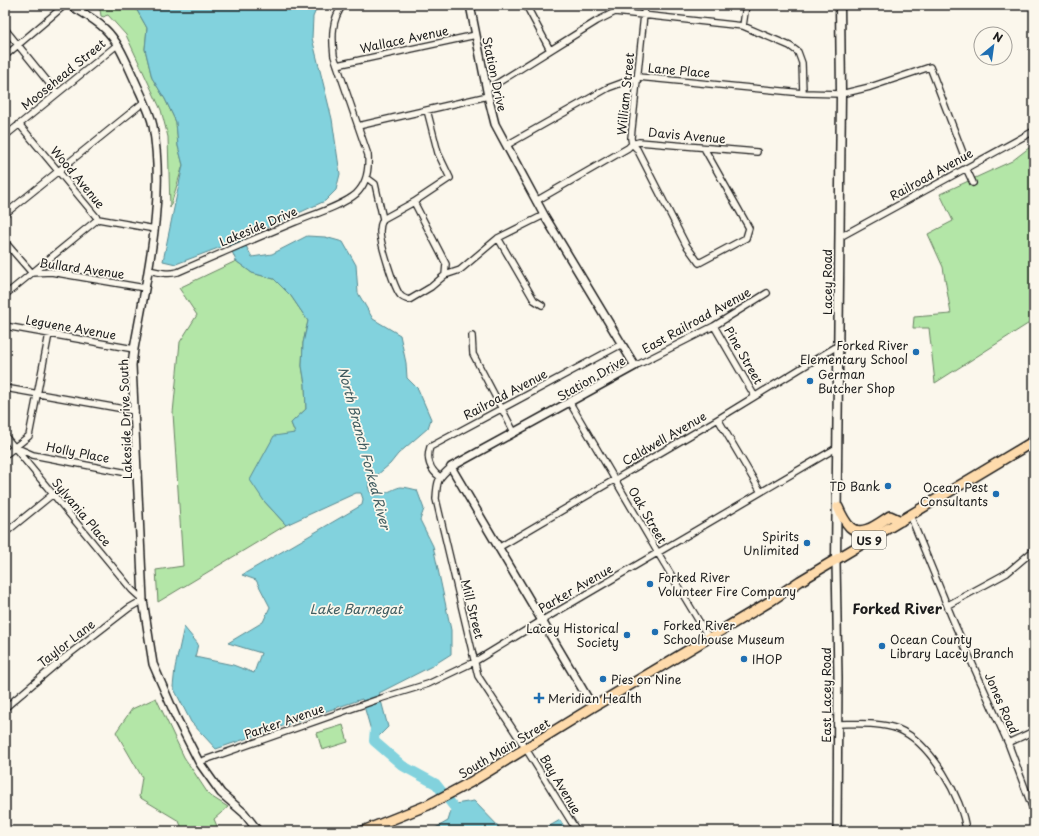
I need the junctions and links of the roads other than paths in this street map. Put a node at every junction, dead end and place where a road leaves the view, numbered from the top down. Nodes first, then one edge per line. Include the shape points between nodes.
1 (65, 5) edge
2 (70, 5) edge
3 (343, 5) edge
4 (470, 5) edge
5 (526, 5) edge
6 (646, 5) edge
7 (746, 5) edge
8 (840, 5) edge
9 (645, 14) junction
10 (744, 26) junction
11 (5, 29) edge
12 (476, 35) junction
13 (18, 45) junction
14 (117, 45) junction
15 (550, 50) junction
16 (5, 56) edge
17 (337, 65) junction
18 (638, 77) junction
19 (488, 92) junction
20 (57, 93) junction
21 (803, 93) junction
22 (841, 94) junction
23 (144, 102) junction
24 (427, 110) junction
25 (19, 124) junction
26 (358, 126) junction
27 (1034, 132) edge
28 (5, 136) edge
29 (632, 144) junction
30 (507, 145) junction
31 (704, 148) junction
32 (757, 152) dead end
33 (963, 153) dead end
34 (966, 168) junction
35 (59, 172) junction
36 (367, 178) junction
37 (973, 183) dead end
38 (536, 201) junction
39 (414, 202) junction
40 (5, 214) edge
41 (544, 215) junction
42 (98, 218) junction
43 (383, 219) junction
44 (155, 229) junction
45 (840, 237) junction
46 (498, 238) junction
47 (5, 242) edge
48 (148, 270) junction
49 (32, 273) junction
50 (445, 274) junction
51 (145, 288) junction
52 (767, 293) dead end
53 (5, 295) edge
54 (542, 305) dead end
55 (5, 326) edge
56 (714, 326) junction
57 (49, 334) junction
58 (472, 336) dead end
59 (622, 344) junction
60 (839, 344) junction
61 (134, 349) junction
62 (635, 366) junction
63 (5, 388) edge
64 (37, 395) junction
65 (754, 395) junction
66 (570, 403) junction
67 (502, 408) junction
68 (135, 412) junction
69 (718, 418) junction
70 (514, 432) junction
71 (5, 436) edge
72 (1034, 441) edge
73 (14, 447) junction
74 (838, 447) junction
75 (5, 455) edge
76 (451, 467) junction
77 (138, 475) junction
78 (440, 477) junction
79 (615, 479) junction
80 (761, 492) junction
81 (52, 494) junction
82 (838, 508) junction
83 (910, 515) junction
84 (901, 521) junction
85 (5, 533) edge
86 (498, 548) junction
87 (1034, 550) edge
88 (658, 553) junction
89 (836, 560) junction
90 (143, 600) junction
91 (948, 605) junction
92 (541, 621) junction
93 (709, 638) junction
94 (474, 662) junction
95 (5, 708) edge
96 (592, 708) junction
97 (837, 724) junction
98 (1034, 731) edge
99 (1008, 742) junction
100 (526, 749) junction
101 (199, 762) junction
102 (1034, 812) edge
103 (258, 831) edge
104 (363, 831) edge
105 (577, 831) edge
106 (837, 831) edge
107 (966, 831) edge

1 - 13 street
2 - 14 street, Lakeside Drive South via 105,29
3 - 17 street via 333,29
4 - 12 street, Station Drive
5 - 15 street
6 - 9 street, William Street
7 - 10 street
8 - 22 main road, Lacey Road
9 - 10 street
9 - 15 street via 616,12 597,20
9 - 18 street, William Street
10 - 21 street via 798,52 802,63
11 - 13 street
12 - 17 street, Wallace Avenue
12 - 19 street, Station Drive
13 - 16 street
13 - 20 street
14 - 20 street, Moosehead Street
14 - 23 street, Lakeside Drive South
15 - 19 street
17 - 26 street
18 - 21 street, Lane Place
18 - 29 street, William Street
18 - 30 street, Lane Place via 608,88
19 - 24 street
19 - 30 street, Station Drive via 495,124
20 - 25 street, Moosehead Street
21 - 22 street, Lane Place
22 - 33 street, Lane Place via 930,67
22 - 45 main road, Lacey Road
23 - 35 street
23 - 44 street, Lakeside Drive South via 153,125 157,166
24 - 26 street
24 - 39 street via 438,153 450,178
25 - 28 street, Moosehead Street
25 - 35 street, Wood Avenue
26 - 36 street via 368,155
27 - 34 street, Railroad Avenue
29 - 31 street, Davis Avenue via 639,142
29 - 31 street, William Street via 637,149 686,245 699,263 746,238 748,228
29 - 38 street, Davis Avenue
30 - 38 street, Station Drive
31 - 32 street, Davis Avenue
34 - 37 street
34 - 45 street, Railroad Avenue
35 - 40 street
35 - 42 street, Wood Avenue
36 - 43 street via 375,184
36 - 48 street, Lakeside Drive via 357,193 350,198 231,249 171,274
38 - 41 street, Station Drive
39 - 43 street
39 - 50 street via 446,264
41 - 46 street
41 - 59 street, Station Drive
42 - 44 street, Wood Avenue
42 - 49 street
43 - 50 street via 380,232 386,259 400,295 409,300 431,287
44 - 48 street, Lakeside Drive South
45 - 60 main road, Lacey Road
46 - 50 street via 460,270
46 - 54 street via 534,300
47 - 49 street, Bullard Avenue
48 - 51 street, Lakeside Drive South
49 - 51 street, Bullard Avenue via 51,272
49 - 53 street
51 - 61 street, Lakeside Drive South
52 - 56 street, East Railroad Avenue
55 - 57 street, Leguene Avenue
56 - 62 street, East Railroad Avenue
56 - 65 street, Pine Street
57 - 61 street, Leguene Avenue
57 - 64 street
58 - 67 street via 473,354
59 - 62 street, Station Drive
59 - 67 street, Railroad Avenue
60 - 65 street, Caldwell Avenue
60 - 74 main road, Lacey Road
61 - 68 street, Lakeside Drive South via 132,365
62 - 66 street, Station Drive
63 - 64 street
64 - 68 street
64 - 73 street via 29,436
65 - 69 street, Caldwell Avenue
66 - 70 street, Station Drive
66 - 79 street, Oak Street
67 - 70 street
67 - 78 street, Railroad Avenue via 430,447 429,462 434,473
68 - 77 street, Lakeside Drive South
69 - 79 street, Caldwell Avenue
69 - 80 street
70 - 76 street, Station Drive
71 - 73 street, Sylvania Place
72 - 83 highway, US 9
73 - 75 street
73 - 77 street, Holly Place via 33,455
73 - 81 street, Sylvania Place
74 - 80 street, Parker Avenue
74 - 82 main road, Lacey Road
76 - 78 street
76 - 86 street
77 - 90 street, Lakeside Drive South
78 - 94 street, Mill Street via 436,499
79 - 86 street, Caldwell Avenue
79 - 88 street, Oak Street
80 - 88 street, Parker Avenue
81 - 85 street
81 - 90 street, Sylvania Place
82 - 84 highway via 849,526 855,530 871,528 890,516
82 - 89 main road, Lacey Road
83 - 84 highway, US 9
83 - 91 street, Jones Road
84 - 89 highway, US 9
86 - 92 street
87 - 91 street via 1007,573
88 - 92 street, Parker Avenue
88 - 93 street, Oak Street
89 - 93 highway, South Main Street / US 9
89 - 97 street, East Lacey Road
90 - 95 street, Taylor Lane via 59,662
90 - 101 street, Lakeside Drive South via 153,664
91 - 99 street, Jones Road
92 - 94 street, Parker Avenue
92 - 96 street
93 - 96 highway, South Main Street / US 9
94 - 100 street, Mill Street via 478,676
94 - 101 street, Parker Avenue via 428,684
96 - 100 highway, South Main Street / US 9
97 - 106 street, East Lacey Road
97 - 107 street via 887,726 899,729 918,743 948,780 960,807
98 - 99 street
99 - 102 street, Jones Road
100 - 104 highway, South Main Street / US 9 via 438,800
100 - 105 street, Bay Avenue
101 - 103 street, Lakeside Drive South via 221,793 244,813

